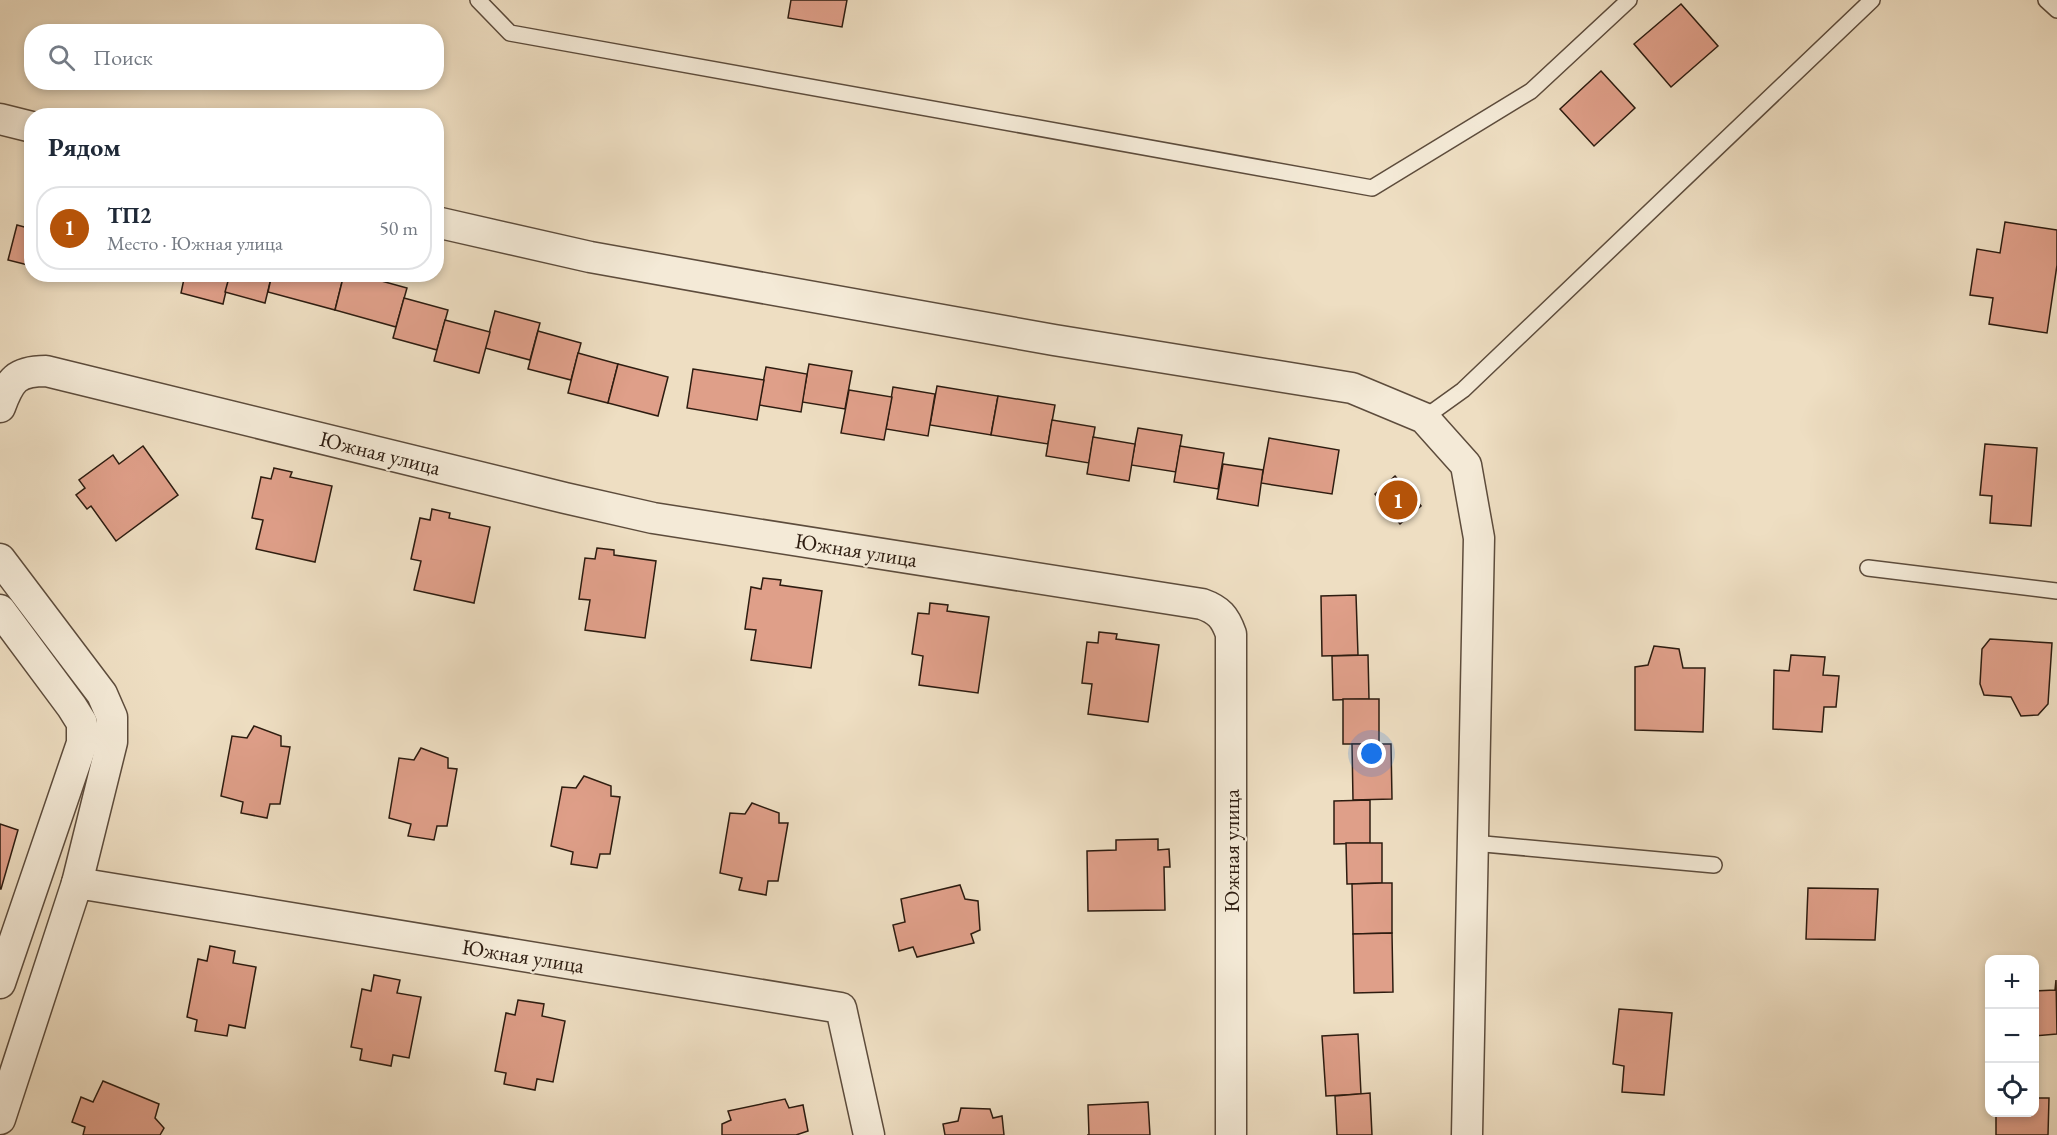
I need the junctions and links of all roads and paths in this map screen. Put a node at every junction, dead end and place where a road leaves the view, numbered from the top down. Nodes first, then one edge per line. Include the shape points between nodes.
1 (478, 0) edge
2 (1629, 0) edge
3 (1872, 0) edge
4 (2046, 0) edge
5 (2057, 10) edge
6 (0, 119) edge
7 (24, 125) edge
8 (444, 224) edge
9 (0, 407) edge
10 (1424, 418) junction
11 (0, 559) edge
12 (1868, 568) dead end
13 (2057, 591) edge
14 (0, 610) edge
15 (1473, 843) junction
16 (1714, 865) dead end
17 (77, 883) junction
18 (0, 983) edge
19 (0, 1119) edge
20 (869, 1135) edge
21 (1231, 1135) edge
22 (1467, 1135) edge

1 - 2 lane via 510,33 1372,188 1531,91
3 - 10 lane via 1463,390
4 - 5 lane
6 - 7 street
8 - 10 street via 590,257 1054,340 1352,388
9 - 21 street, Южная улица via 6,389 17,376 28,371 46,371 653,518 1214,608 1226,618 1231,634
10 - 15 street via 1466,465 1479,538
11 - 17 street via 102,694 112,717 112,742
12 - 13 lane
14 - 18 street via 82,723 82,743
15 - 16 lane
15 - 22 street
17 - 19 street
17 - 20 street, Южная улица via 841,1008

